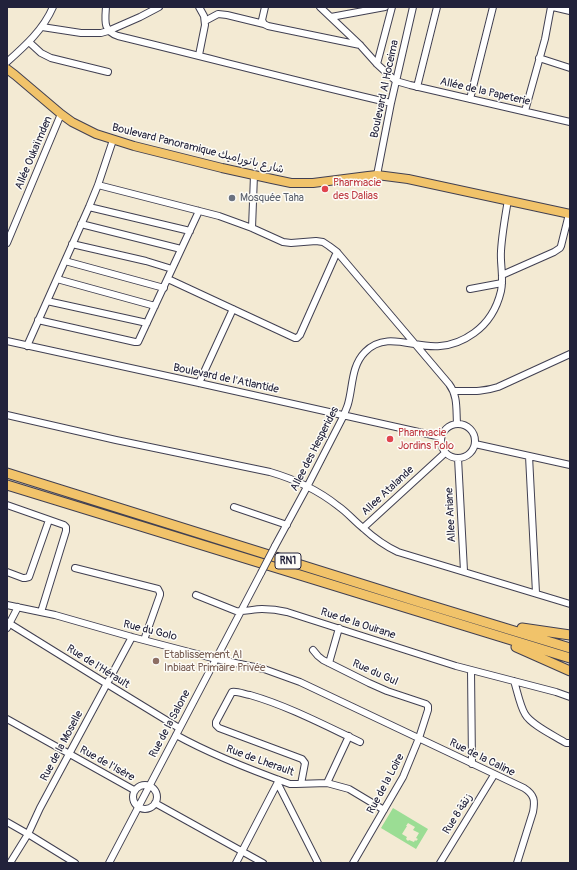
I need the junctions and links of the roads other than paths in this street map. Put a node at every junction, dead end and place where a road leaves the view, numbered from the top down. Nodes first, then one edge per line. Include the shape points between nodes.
1 (53, 7) edge
2 (106, 7) edge
3 (159, 7) edge
4 (199, 7) edge
5 (264, 7) edge
6 (320, 7) edge
7 (385, 7) edge
8 (392, 7) edge
9 (413, 7) edge
10 (437, 7) edge
11 (493, 7) edge
12 (552, 7) edge
13 (570, 11) edge
14 (331, 17) junction
15 (205, 21) junction
16 (264, 24) junction
17 (42, 27) junction
18 (108, 31) junction
19 (29, 42) junction
20 (360, 44) junction
21 (199, 55) junction
22 (540, 58) junction
23 (7, 62) edge
24 (378, 64) junction
25 (570, 68) edge
26 (7, 69) edge
27 (108, 72) dead end
28 (396, 81) junction
29 (417, 87) junction
30 (470, 99) junction
31 (391, 103) junction
32 (525, 111) junction
33 (61, 114) junction
34 (570, 122) edge
35 (112, 140) junction
36 (254, 175) junction
37 (377, 176) junction
38 (98, 185) junction
39 (508, 200) junction
40 (90, 206) junction
41 (199, 211) junction
42 (569, 214) edge
43 (81, 224) junction
44 (252, 228) junction
45 (190, 231) junction
46 (7, 243) edge
47 (72, 244) junction
48 (181, 249) junction
49 (337, 252) junction
50 (65, 261) junction
51 (172, 269) junction
52 (502, 275) junction
53 (57, 279) junction
54 (168, 279) junction
55 (502, 283) junction
56 (164, 288) junction
57 (470, 289) dead end
58 (47, 301) junction
59 (155, 306) junction
60 (234, 309) junction
61 (38, 320) junction
62 (147, 323) junction
63 (7, 341) edge
64 (415, 344) junction
65 (27, 346) junction
66 (570, 354) edge
67 (199, 383) junction
68 (454, 391) junction
69 (7, 415) edge
70 (344, 415) junction
71 (457, 423) junction
72 (441, 437) junction
73 (475, 444) junction
74 (445, 452) junction
75 (529, 456) junction
76 (458, 458) junction
77 (570, 465) edge
78 (7, 474) edge
79 (7, 485) edge
80 (307, 487) junction
81 (7, 505) edge
82 (234, 507) dead end
83 (49, 520) junction
84 (287, 525) junction
85 (363, 528) junction
86 (76, 568) dead end
87 (464, 571) junction
88 (7, 572) edge
89 (261, 573) joint
90 (536, 593) junction
91 (196, 595) dead end
92 (570, 604) edge
93 (7, 605) edge
94 (18, 607) junction
95 (241, 611) junction
96 (41, 612) junction
97 (493, 624) junction
98 (8, 625) edge
99 (339, 628) junction
100 (474, 628) junction
101 (570, 635) edge
102 (132, 637) junction
103 (144, 640) junction
104 (570, 648) edge
105 (313, 650) dead end
106 (570, 658) edge
107 (216, 659) junction
108 (329, 663) junction
109 (471, 670) junction
110 (570, 671) edge
111 (514, 681) junction
112 (107, 684) junction
113 (570, 697) edge
114 (428, 710) joint
115 (7, 719) edge
116 (179, 728) junction
117 (176, 735) junction
118 (349, 736) junction
119 (419, 738) junction
120 (360, 742) dead end
121 (570, 743) edge
122 (69, 754) junction
123 (472, 764) junction
124 (494, 775) junction
125 (279, 782) junction
126 (327, 783) junction
127 (301, 784) junction
128 (150, 785) junction
129 (134, 790) junction
130 (156, 803) junction
131 (138, 807) junction
132 (384, 810) junction
133 (7, 822) edge
134 (28, 834) junction
135 (242, 851) junction
136 (10, 863) edge
137 (75, 863) edge
138 (109, 863) edge
139 (236, 863) edge
140 (263, 863) edge
141 (318, 863) edge
142 (353, 863) edge
143 (440, 863) edge
144 (517, 863) edge

1 - 17 street
2 - 18 street
3 - 18 street
4 - 15 street
5 - 16 street
6 - 14 street
7 - 14 street
8 - 24 street
9 - 28 street, Boulevard Al Hoceima
10 - 29 street
11 - 30 street
12 - 13 street
12 - 22 street
14 - 20 street
15 - 16 street via 218,14
15 - 21 street
16 - 20 street
17 - 18 street via 81,33
17 - 19 street
18 - 21 street via 118,36
19 - 23 street
19 - 27 street via 47,56
20 - 24 street
21 - 31 street
22 - 25 street
22 - 32 street
24 - 28 street
26 - 33 main road, Boulevard Panoramique شارع بانوراميك
28 - 29 street, Allée de la Papeterie
28 - 31 street, Boulevard Al Hoceima
29 - 30 street, Allée de la Papeterie
30 - 32 street, Allée de la Papeterie
31 - 37 street, Boulevard Al Hoceima
32 - 34 street, Allée de la Papeterie
33 - 35 main road, Boulevard Panoramique شارع بانوراميك via 72,122
33 - 46 street, Allée Oukaïmden
35 - 36 main road, Boulevard Panoramique شارع بانوراميك
35 - 38 street
36 - 37 main road, Boulevard Panoramique شارع بانوراميك via 291,183
36 - 44 street
37 - 39 main road, Boulevard Panoramique شارع بانوراميك via 408,179
38 - 40 street
38 - 41 street
39 - 42 main road, Boulevard Panoramique شارع بانوراميك
39 - 52 street, Allee des Hesperides via 501,251
40 - 43 street
40 - 45 street
41 - 44 street
41 - 45 street
42 - 52 street via 560,248
43 - 47 street
43 - 48 street
44 - 49 street via 283,242 323,242
45 - 48 street
47 - 50 street
47 - 51 street
48 - 51 street
49 - 60 street via 297,338
49 - 64 street
50 - 53 street
50 - 56 street
51 - 54 street
52 - 55 street, Allee des Hesperides
53 - 58 street
53 - 59 street
54 - 56 street
54 - 60 street
55 - 57 street
55 - 64 street, Allee des Hesperides via 490,317 480,329 466,339 439,347
56 - 59 street
58 - 61 street
58 - 62 street
59 - 62 street
60 - 67 street
61 - 62 street via 135,342 139,340
61 - 65 street
63 - 65 street, Boulevard de l'Atlantide
64 - 68 street
64 - 70 street, Allee des Hesperides via 384,342 364,353 352,379
65 - 67 street, Boulevard de l'Atlantide
66 - 68 street via 489,390
67 - 70 street, Boulevard de l'Atlantide
68 - 71 street
69 - 80 street via 270,472
70 - 72 street, Boulevard de l'Atlantide
70 - 80 street, Allee des Hesperides
71 - 72 street via 447,427
71 - 73 street via 471,429 475,435
72 - 74 street
73 - 75 street
73 - 76 street via 470,454
74 - 76 street
74 - 85 street, Allee Atalande
75 - 77 street
75 - 90 street
76 - 87 street, Allee Ariane
78 - 97 highway, RN1
79 - 100 highway, RN1
80 - 84 street, Allee des Hesperides
80 - 85 street via 337,505
81 - 83 street
82 - 84 street
83 - 88 street via 29,577 23,578
83 - 96 street via 64,525 66,531
84 - 89 street, Allee des Hesperides, bridge
85 - 87 street via 378,541 398,552
86 - 103 street via 159,591 160,595
87 - 90 street
89 - 95 street, Rue de la Salone
90 - 92 street
91 - 95 street, Rue de la Ouirane via 232,610
93 - 94 street, Rue du Golo
94 - 96 street, Rue du Golo
94 - 98 street
95 - 99 street, Rue de la Ouirane via 273,609
95 - 107 street, Rue de la Salone
96 - 102 street, Rue du Golo
97 - 101 highway
97 - 104 highway, RN1
98 - 112 street, Rue de l'Hérault
99 - 108 street
99 - 109 street, Rue de la Ouirane
100 - 106 highway, RN1
100 - 110 highway
102 - 103 street, Rue du Golo
102 - 112 street, Rue de la Moselle
103 - 107 street, Rue du Golo
105 - 108 street, Rue du Gul
107 - 116 street, Rue de la Salone
107 - 119 street, Rue du Golo via 264,669 300,682
108 - 114 street, Rue du Gul via 387,691 426,704
109 - 111 street, Rue de la Ouirane
109 - 123 street
111 - 113 street, Rue de la Ouirane
111 - 121 street via 527,718 566,743
112 - 116 street, Rue de l'Hérault
112 - 122 street, Rue de la Moselle
114 - 119 street, Rue de la Loire
115 - 122 street, Rue de l'Isère
116 - 117 street, Rue de la Salone
117 - 125 street, Rue de Lherault
117 - 128 street, Rue de la Salone
118 - 120 street
118 - 126 street
118 - 127 street via 272,702 232,692 216,725 302,759 305,763
119 - 123 street, Rue de la Caline
119 - 132 street, Rue de la Loire via 398,788
122 - 129 street, Rue de l'Isère
122 - 134 street, Rue de la Moselle
123 - 124 street, Rue de la Caline
124 - 143 street, Rue 8 زنقة
124 - 144 street, Rue de la Caline via 524,788 534,799 533,812
125 - 127 street, Rue de Lherault
125 - 135 street
125 - 141 street
126 - 127 street, Rue de Lherault
126 - 132 street, Rue de Lherault via 352,790
128 - 129 street via 141,785
128 - 130 street via 157,794
128 - 131 street, Rue de la Salone
129 - 131 street via 132,797
130 - 131 street via 148,809
130 - 135 street
131 - 138 street, Rue de la Salone
132 - 142 street, Rue de la Loire
133 - 134 street
134 - 136 street, Rue de la Moselle
134 - 137 street
135 - 139 street
135 - 140 street

